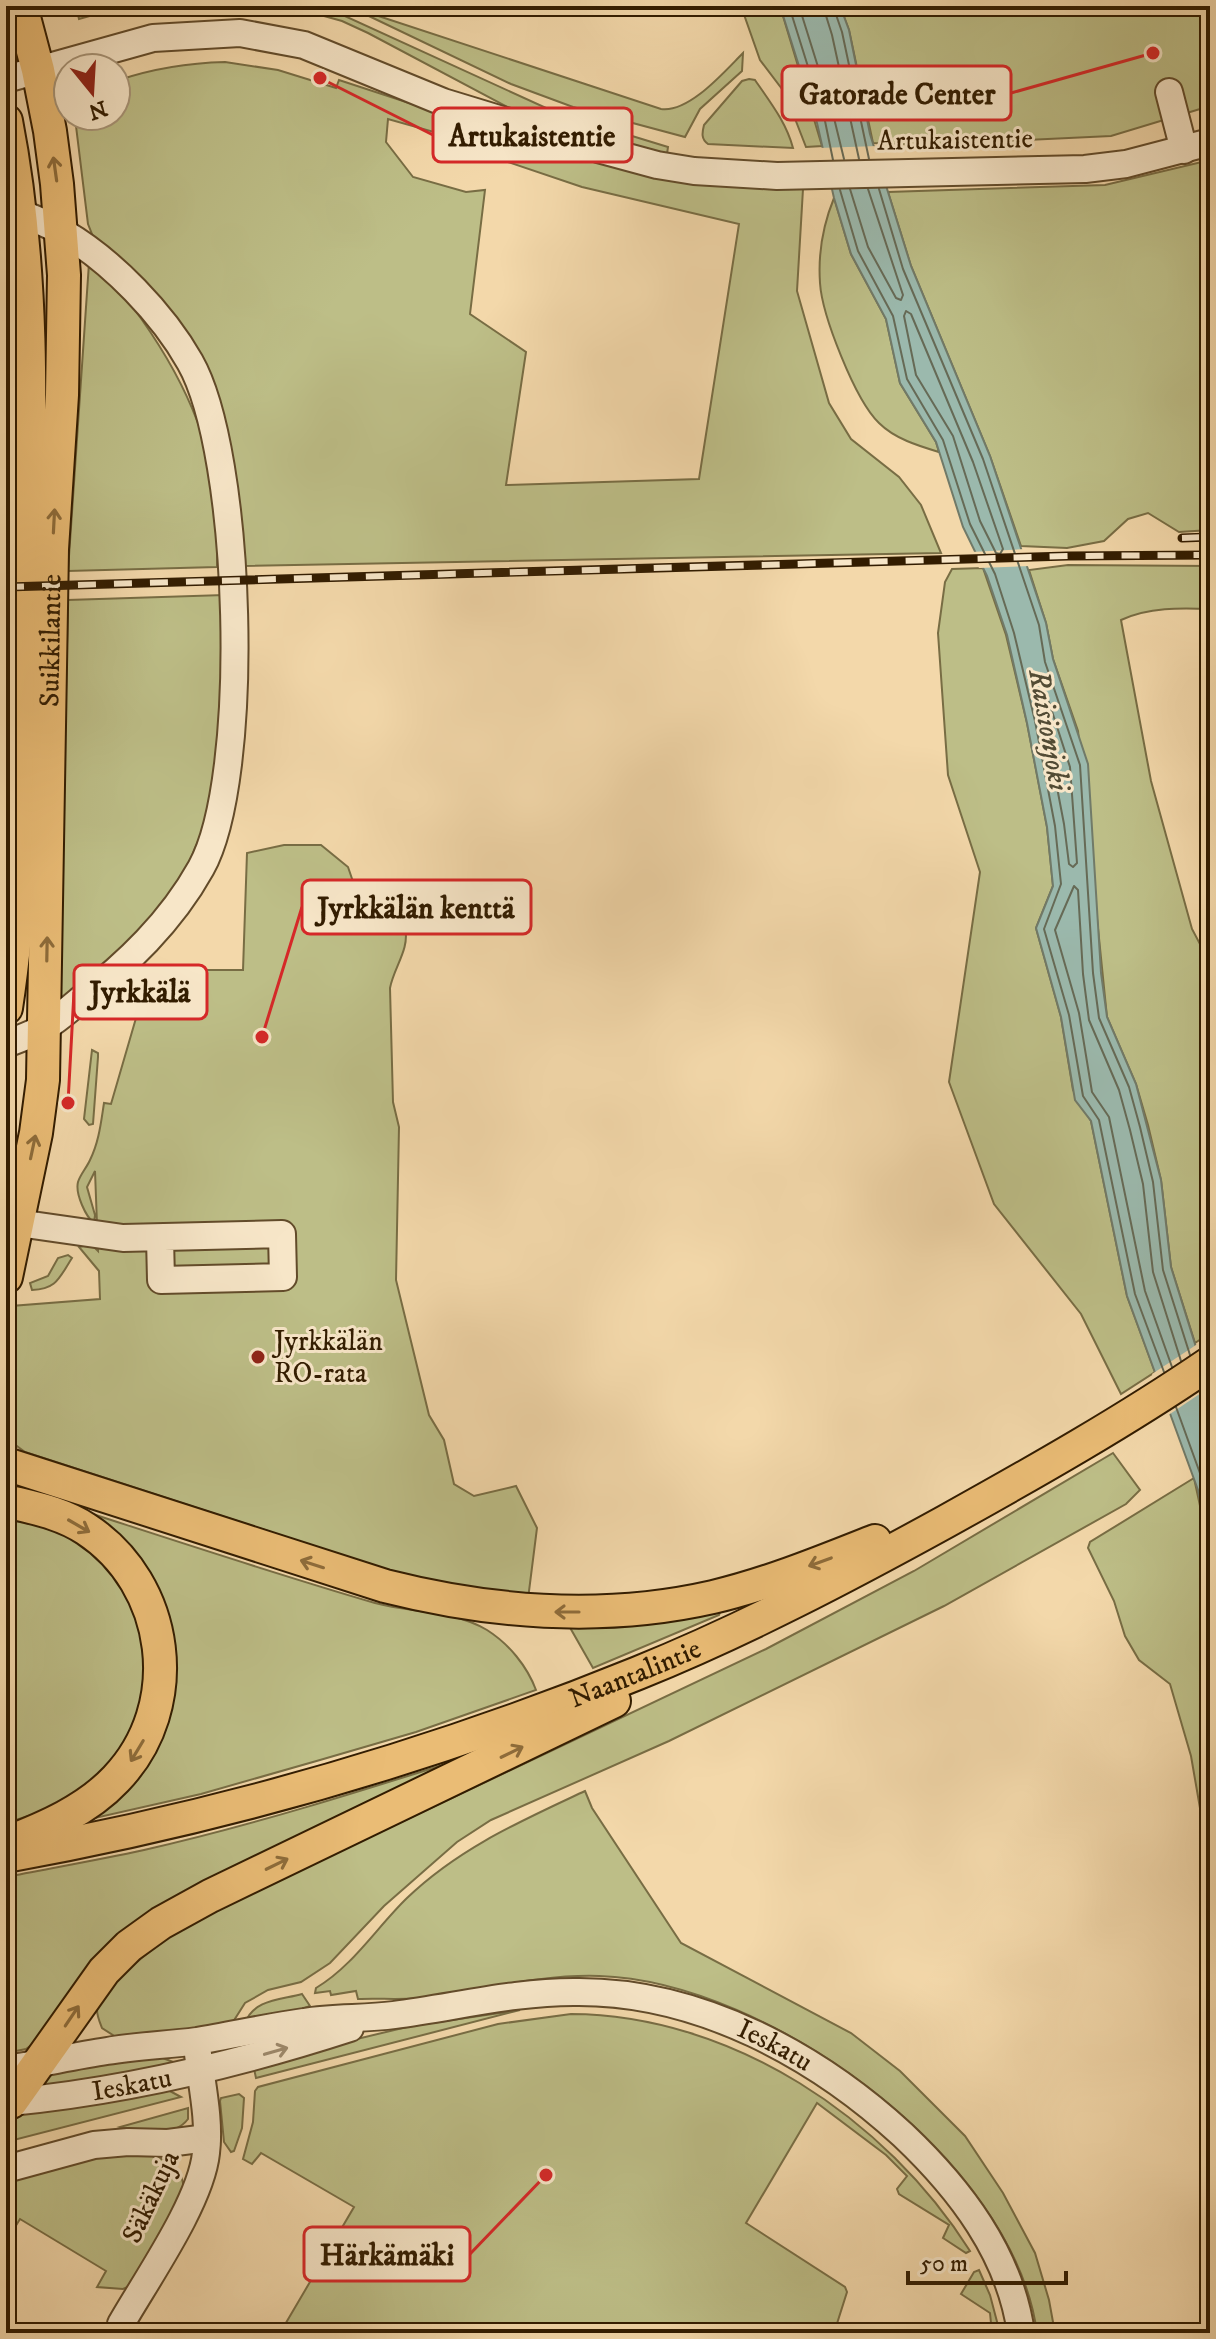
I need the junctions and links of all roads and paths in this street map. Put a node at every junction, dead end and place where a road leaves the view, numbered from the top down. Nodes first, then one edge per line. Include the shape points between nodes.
1 (21, 6) edge
2 (38, 70) junction
3 (6, 79) edge
4 (1169, 92) dead end
5 (6, 121) edge
6 (1210, 142) edge
7 (1184, 150) junction
8 (20, 213) junction
9 (61, 231) junction
10 (6, 1008) edge
11 (45, 1027) junction
12 (6, 1044) edge
13 (10, 1222) edge
14 (160, 1238) junction
15 (6, 1277) edge
16 (1210, 1363) edge
17 (6, 1464) edge
18 (997, 1493) junction
19 (6, 1501) edge
20 (771, 1613) junction
21 (6, 1843) edge
22 (6, 1856) edge
23 (392, 2015) junction
24 (197, 2041) junction
25 (38, 2064) junction
26 (6, 2069) edge
27 (201, 2071) junction
28 (8, 2102) edge
29 (207, 2138) junction
30 (6, 2169) edge
31 (121, 2324) dead end
32 (1021, 2333) edge

1 - 2 main road, Suikkilantie
2 - 3 street, Artukaistentie
2 - 7 street, Artukaistentie via 153,38 267,36 324,52 443,102 609,153 694,171 777,176 1085,169
9 -> 2 main road, Suikkilantie
4 - 7 street
5 - 8 main road, Suikkilantie
6 - 7 street, Artukaistentie
8 - 9 street
8 - 10 main road, Suikkilantie via 28,306 25,719 20,895
11 -> 9 main road, Suikkilantie via 52,549 65,325
9 - 11 street via 144,300 192,364 201,387 216,439 229,528 233,691 226,787 203,866 160,928 105,981
11 - 12 street
13 -> 11 main road, Suikkilantie via 36,1133
13 - 14 street
13 - 15 main road, Suikkilantie
14 - 14 street via 282,1234 283,1277 161,1280
16 - 18 main road, Naantalintie
18 -> 17 main road via 824,1561 711,1598 611,1611 538,1612 444,1601 385,1586
18 - 20 main road, Naantalintie
19 -> 21 main road via 57,1514 85,1529 123,1562 148,1602 161,1668 157,1708 148,1731 115,1781 72,1812
20 - 22 main road, Naantalintie via 640,1672 425,1751 263,1799
25 -> 20 main road via 104,1971 161,1923 585,1717
23 - 24 street, Ieskatu via 305,2021
27 -> 23 street, Ieskatu
23 - 32 street, Ieskatu via 552,1993 616,1993 669,2002 763,2038 870,2105 956,2192 998,2255
24 - 25 street, Ieskatu
24 - 27 street, Säkäkuja
25 - 26 street, Ieskatu
25 - 28 main road
27 - 28 street, Ieskatu via 120,2089
27 - 29 street, Säkäkuja
29 - 30 street via 94,2145
29 - 31 street, Säkäkuja via 206,2157 186,2212

